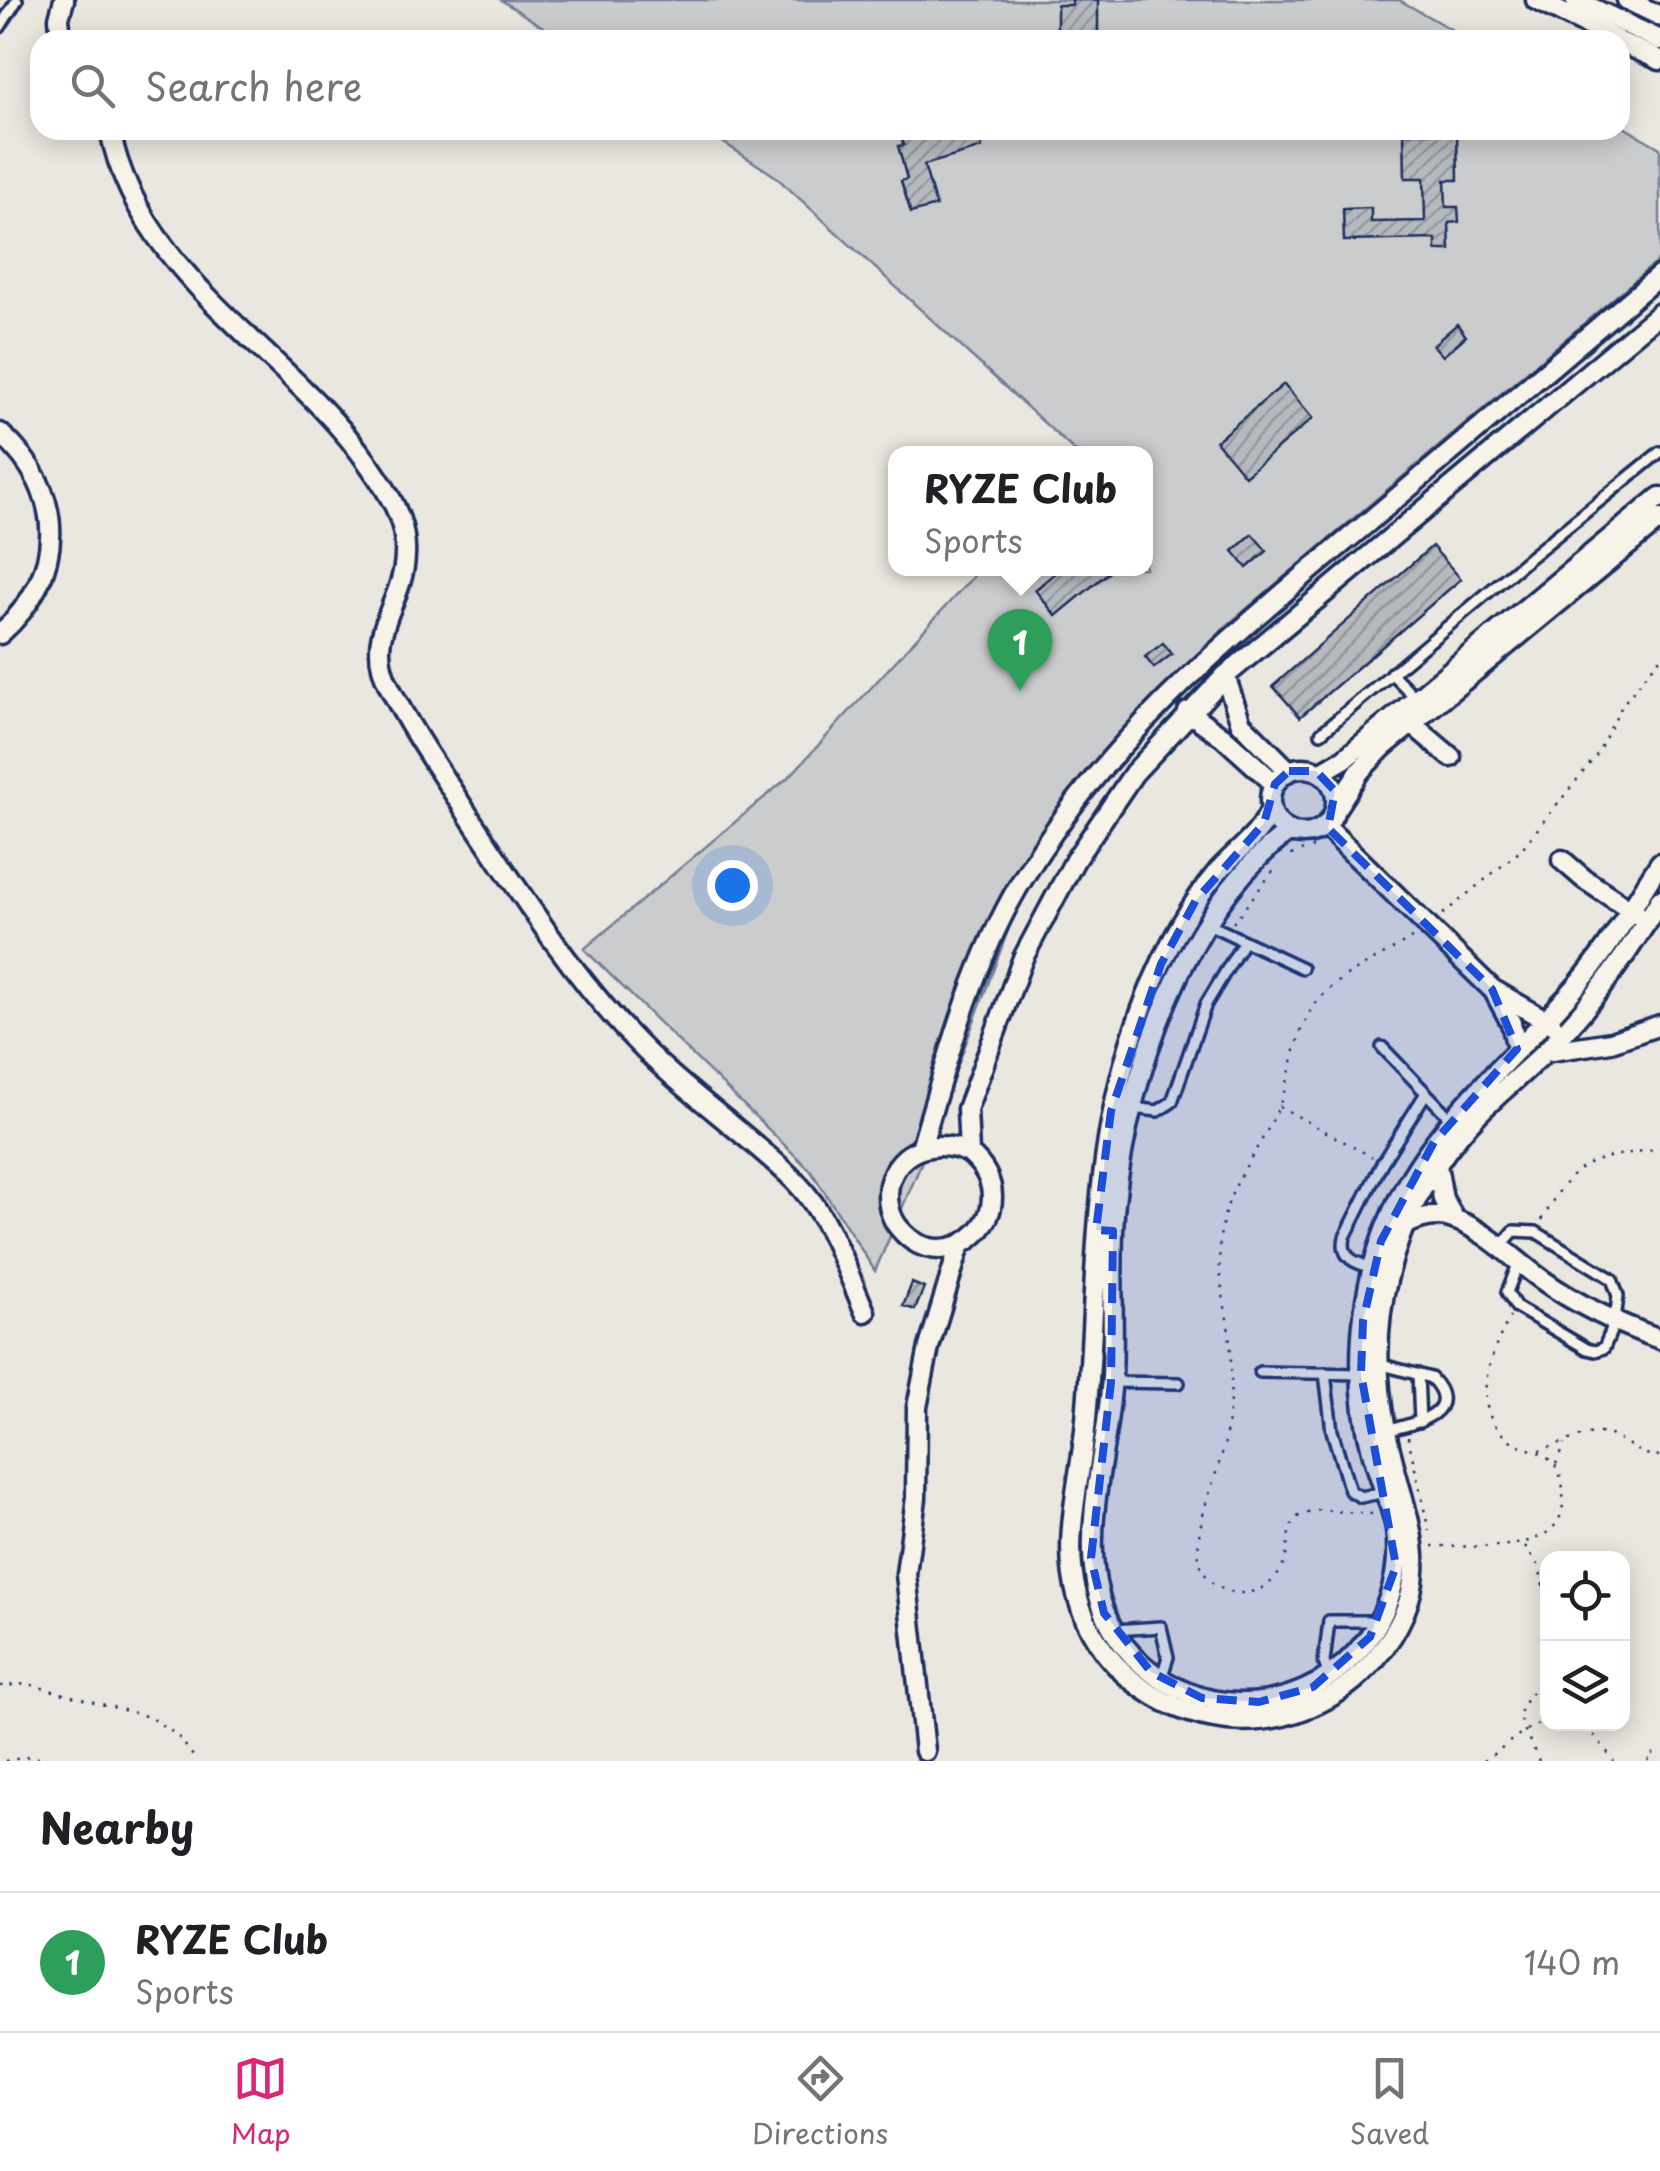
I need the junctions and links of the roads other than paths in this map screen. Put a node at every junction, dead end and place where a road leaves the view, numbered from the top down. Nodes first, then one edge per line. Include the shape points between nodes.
1 (17, 0) edge
2 (64, 0) edge
3 (1536, 0) edge
4 (1575, 0) edge
5 (1627, 0) edge
6 (1660, 16) edge
7 (0, 27) edge
8 (61, 30) edge
9 (1596, 30) edge
10 (1660, 40) edge
11 (1630, 46) edge
12 (1660, 60) edge
13 (113, 140) edge
14 (1660, 275) edge
15 (1660, 313) edge
16 (0, 433) edge
17 (1660, 452) edge
18 (1660, 497) edge
19 (1660, 519) edge
20 (0, 634) edge
21 (1391, 672) junction
22 (1225, 676) junction
23 (1416, 698) junction
24 (1188, 712) junction
25 (1412, 724) junction
26 (1321, 733) dead end
27 (1451, 758) dead end
28 (1320, 773) junction
29 (1282, 778) junction
30 (1271, 808) junction
31 (1336, 808) junction
32 (1329, 829) junction
33 (1290, 832) junction
34 (1562, 860) dead end
35 (1660, 863) edge
36 (1660, 900) edge
37 (1631, 911) junction
38 (1648, 921) junction
39 (1208, 924) junction
40 (1244, 940) junction
41 (1302, 968) dead end
42 (1492, 989) junction
43 (1544, 1020) junction
44 (1660, 1025) edge
45 (1566, 1031) junction
46 (1382, 1047) dead end
47 (1517, 1049) junction
48 (1546, 1052) junction
49 (1426, 1093) junction
50 (1133, 1108) junction
51 (1452, 1120) junction
52 (921, 1148) junction
53 (969, 1153) junction
54 (1437, 1165) junction
55 (1454, 1218) junction
56 (1405, 1225) junction
57 (1105, 1231) junction
58 (960, 1245) junction
59 (1500, 1247) junction
60 (1519, 1262) junction
61 (1373, 1268) junction
62 (865, 1312) dead end
63 (1615, 1322) junction
64 (1660, 1338) edge
65 (1378, 1364) junction
66 (1260, 1372) dead end
67 (1325, 1373) junction
68 (1361, 1374) junction
69 (1418, 1374) junction
70 (1112, 1382) junction
71 (1179, 1383) dead end
72 (1373, 1411) junction
73 (1420, 1422) junction
74 (1386, 1431) junction
75 (1388, 1501) junction
76 (1380, 1620) junction
77 (1113, 1630) junction
78 (1330, 1677) junction
79 (1161, 1678) junction
80 (925, 1752) dead end

1 - 7 lane
2 - 8 street
3 - 9 street
4 - 10 street
5 - 6 street
11 - 12 street
13 - 62 street via 126,186 157,239 333,421 394,504 406,558 383,624 381,662 459,800 600,1002 812,1202
14 - 52 street via 1206,658 1111,755 1018,888 990,943
15 - 22 street
16 - 20 street via 25,458 50,518 46,568 36,593
17 - 21 lane
18 - 23 street
19 - 25 street
21 - 23 lane
21 - 26 lane
22 - 24 street
22 - 29 street via 1241,723
23 - 28 street
24 - 29 street
24 - 53 street via 1113,802 1049,904 967,1109
25 - 27 street
25 - 31 street via 1360,771
28 - 29 street via 1307,768
28 - 31 street via 1335,791
29 - 30 street
30 - 33 street
30 - 57 street via 1260,830 1196,900 1146,998 1111,1112 1099,1190
31 - 32 street
32 - 33 street
32 - 42 street
33 - 39 street via 1250,865
34 - 37 street
35 - 37 street
36 - 38 street
37 - 38 street
37 - 43 street via 1596,963
38 - 45 street
39 - 40 lane
39 - 50 street via 1158,1026
40 - 41 lane
40 - 50 lane via 1206,1004 1172,1102 1158,1110
42 - 43 street
42 - 47 street
43 - 45 street
43 - 47 street
44 - 48 street via 1611,1042
45 - 48 street
46 - 49 lane
47 - 51 street
48 - 54 street via 1481,1111
49 - 51 lane
49 - 61 lane via 1343,1242 1350,1259
50 - 57 street
51 - 61 street via 1404,1190
52 - 53 street via 946,1144
52 - 58 street via 894,1173 890,1210 902,1232 923,1246
53 - 58 street via 986,1171 992,1208 980,1230
54 - 55 street
54 - 56 street
55 - 56 street via 1429,1216
55 - 59 street
56 - 65 street via 1382,1304
57 - 70 street
57 - 74 street via 1070,1557 1092,1634 1146,1692 1182,1711 1264,1720 1324,1701 1374,1662 1401,1618 1414,1568 1412,1526
58 - 80 street via 917,1407 906,1574
59 - 60 street
59 - 63 lane via 1514,1231 1536,1232 1612,1279
60 - 63 street
60 - 63 lane via 1507,1292 1516,1307 1596,1352 1609,1341
61 - 68 street
63 - 64 street
65 - 69 lane
65 - 72 street
66 - 67 lane
67 - 68 lane
67 - 75 lane via 1332,1431 1350,1492
68 - 72 street
69 - 73 lane
69 - 73 lane via 1435,1382 1441,1400 1432,1417
70 - 71 lane
70 - 77 street via 1091,1558
72 - 74 street
72 - 75 street via 1370,1446
73 - 74 lane
75 - 76 street via 1396,1566
76 - 78 street
76 - 78 lane via 1329,1622 1324,1662
77 - 79 street
77 - 79 lane via 1164,1629 1168,1657
78 - 79 street via 1296,1694 1240,1703 1202,1698

